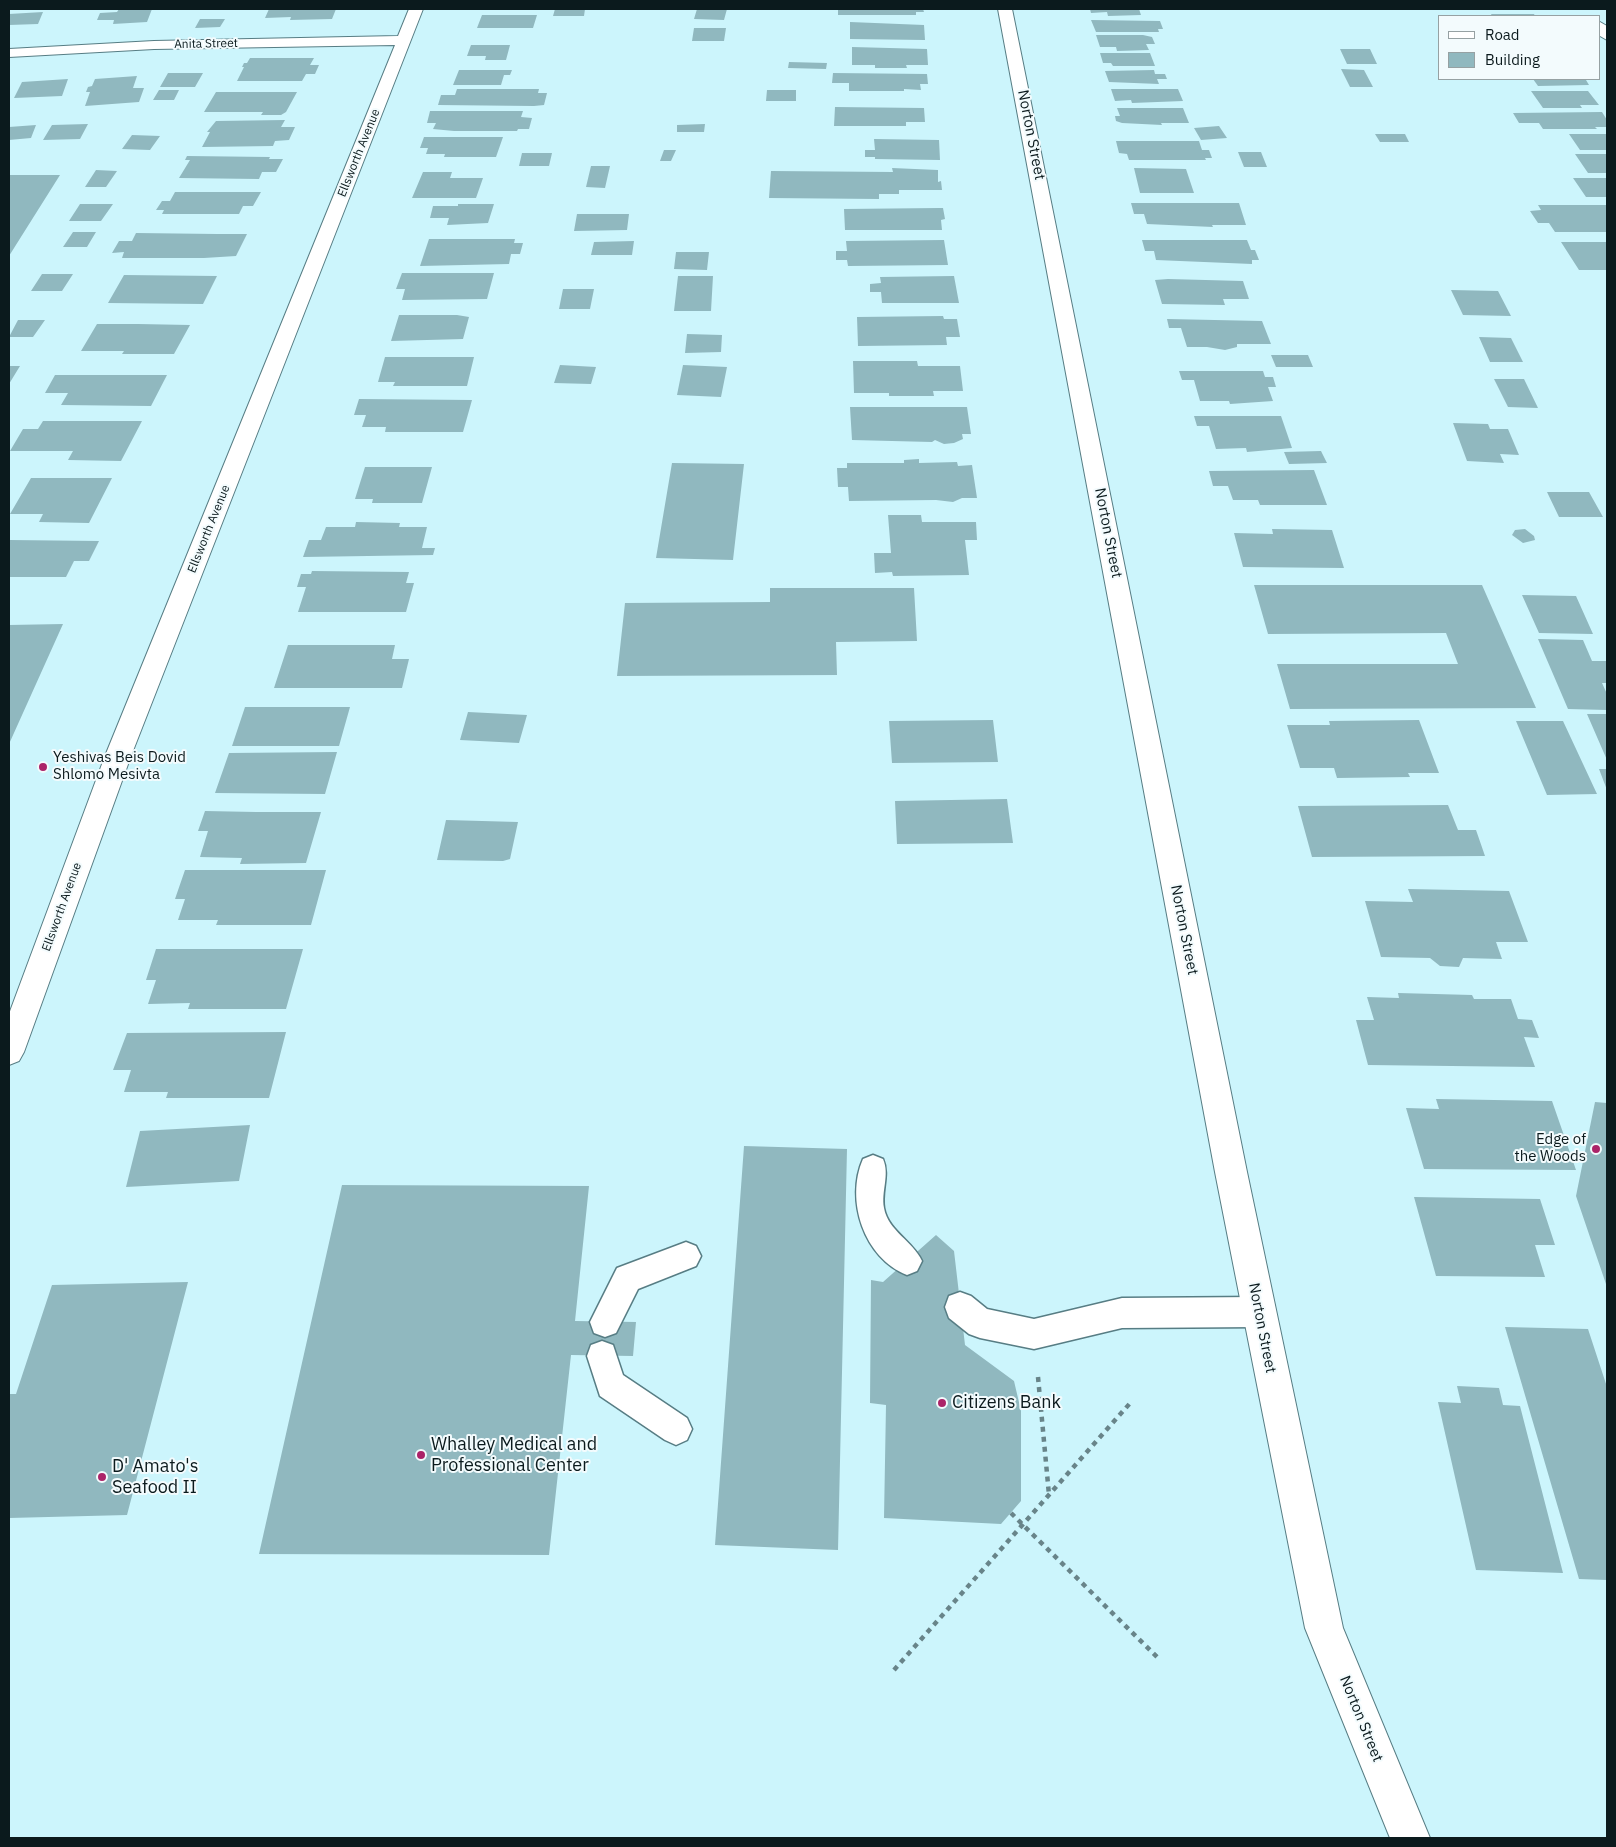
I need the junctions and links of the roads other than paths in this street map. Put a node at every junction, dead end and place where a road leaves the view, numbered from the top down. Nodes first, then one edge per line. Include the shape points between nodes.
1 (416, 9) edge
2 (1005, 9) edge
3 (404, 40) junction
4 (9, 53) edge
5 (9, 1052) edge
6 (872, 1168) dead end
7 (686, 1256) dead end
8 (907, 1260) dead end
9 (960, 1307) dead end
10 (1259, 1312) junction
11 (605, 1322) dead end
12 (602, 1356) dead end
13 (676, 1429) dead end
14 (1410, 1838) edge

1 - 3 street, Ellsworth Avenue
2 - 10 street, Norton Street
3 - 4 street, Anita Street via 154,45
3 - 5 street, Ellsworth Avenue via 118,756
6 - 8 lane via 870,1208 881,1235
7 - 11 lane via 628,1278
9 - 10 lane via 980,1323 1034,1334 1122,1313
10 - 14 street, Norton Street via 1324,1628
12 - 13 lane via 611,1386

